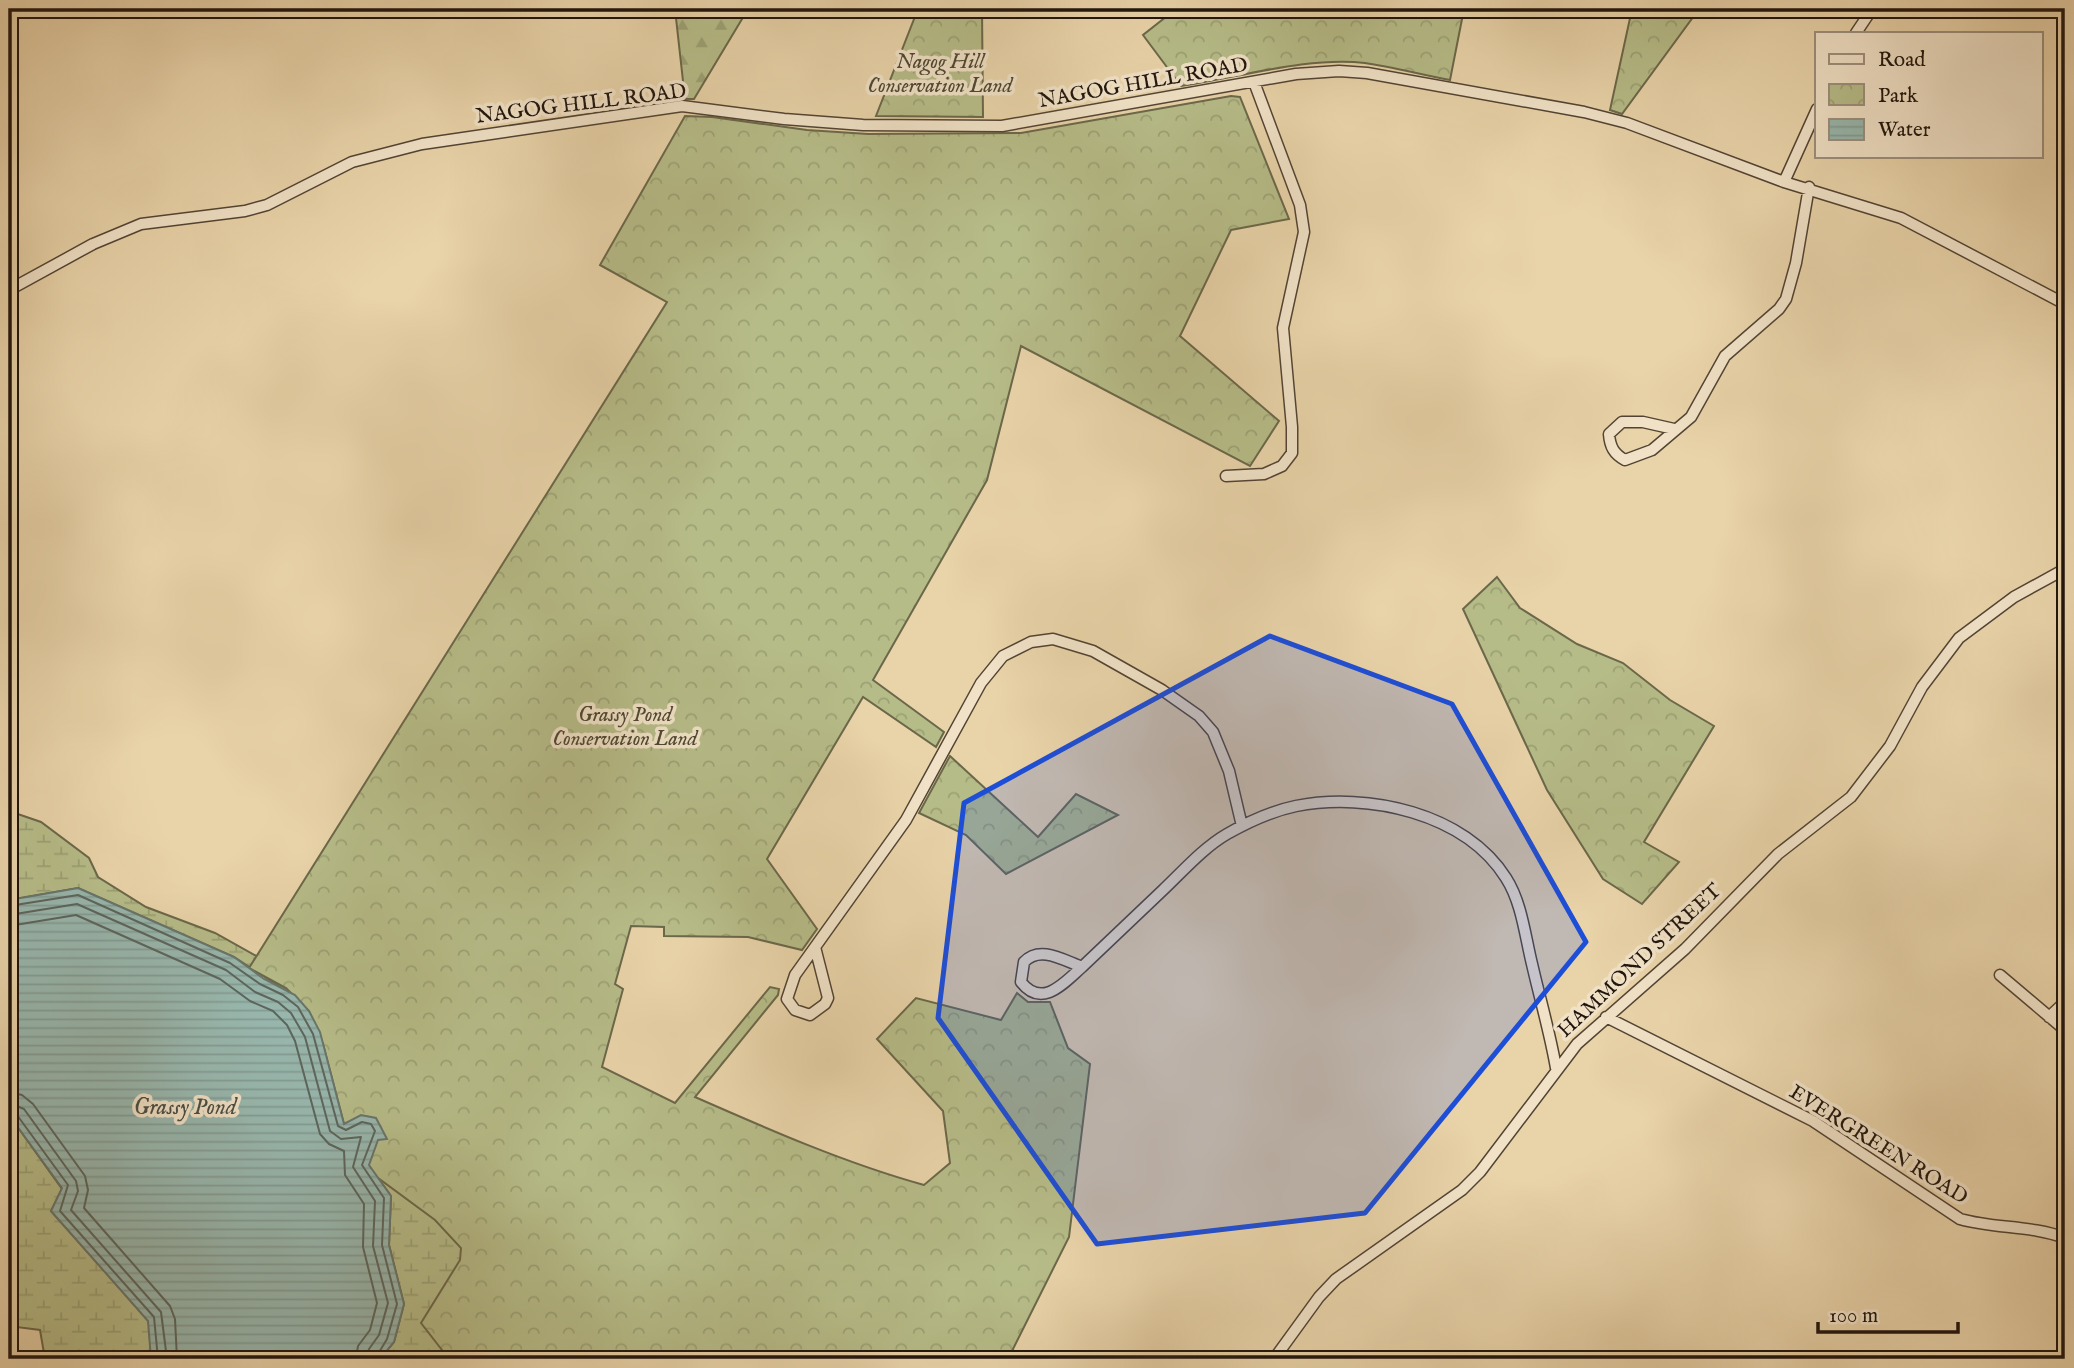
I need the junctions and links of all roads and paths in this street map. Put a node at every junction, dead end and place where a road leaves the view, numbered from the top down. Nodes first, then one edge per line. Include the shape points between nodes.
1 (1872, 9) edge
2 (1857, 32) edge
3 (1254, 82) junction
4 (1815, 113) edge
5 (1784, 181) junction
6 (1809, 187) junction
7 (9, 290) edge
8 (2065, 303) edge
9 (1675, 429) junction
10 (1226, 476) dead end
11 (2065, 569) edge
12 (1242, 826) junction
13 (815, 947) junction
14 (1082, 967) junction
15 (2000, 975) dead end
16 (2065, 1002) edge
17 (1606, 1017) junction
18 (2049, 1017) junction
19 (2065, 1030) edge
20 (1556, 1068) junction
21 (2065, 1238) edge
22 (1274, 1359) edge

1 - 2 street
3 - 5 street, NAGOG HILL ROAD via 1296,74 1353,72 1584,112 1627,123
3 - 7 street, NAGOG HILL ROAD via 1002,126 863,125 682,106 422,144 352,162 264,206 222,216 141,224 93,244
3 - 10 street via 1300,205 1304,232 1283,328 1292,453 1283,466 1264,474
4 - 5 street
5 - 6 street, NAGOG HILL ROAD
6 - 8 street, NAGOG HILL ROAD via 1902,218
6 - 9 street via 1786,299 1758,330 1725,356 1690,418
9 - 9 street via 1622,422 1609,440 1612,450 1625,460 1653,450
11 - 17 street, HAMMOND STREET via 2014,597 1959,638 1922,687 1890,746 1851,797 1778,854 1685,948
12 - 13 street via 1229,771 1213,732 1199,716 1093,651 1053,639 1031,642 1003,656 981,683 906,820
12 - 14 street via 1198,857
12 - 20 street via 1297,806 1348,802 1428,818 1466,836 1506,878 1513,894
13 - 13 street via 828,998 810,1015 795,1010 787,999 795,975
14 - 14 street via 1044,995 1021,982 1024,962 1037,954
15 - 18 street
16 - 18 street
17 - 20 street, HAMMOND STREET
17 - 21 street, EVERGREEN ROAD via 1813,1121 1960,1219 2040,1229
18 - 19 street
20 - 22 street, HAMMOND STREET via 1480,1172 1336,1279

